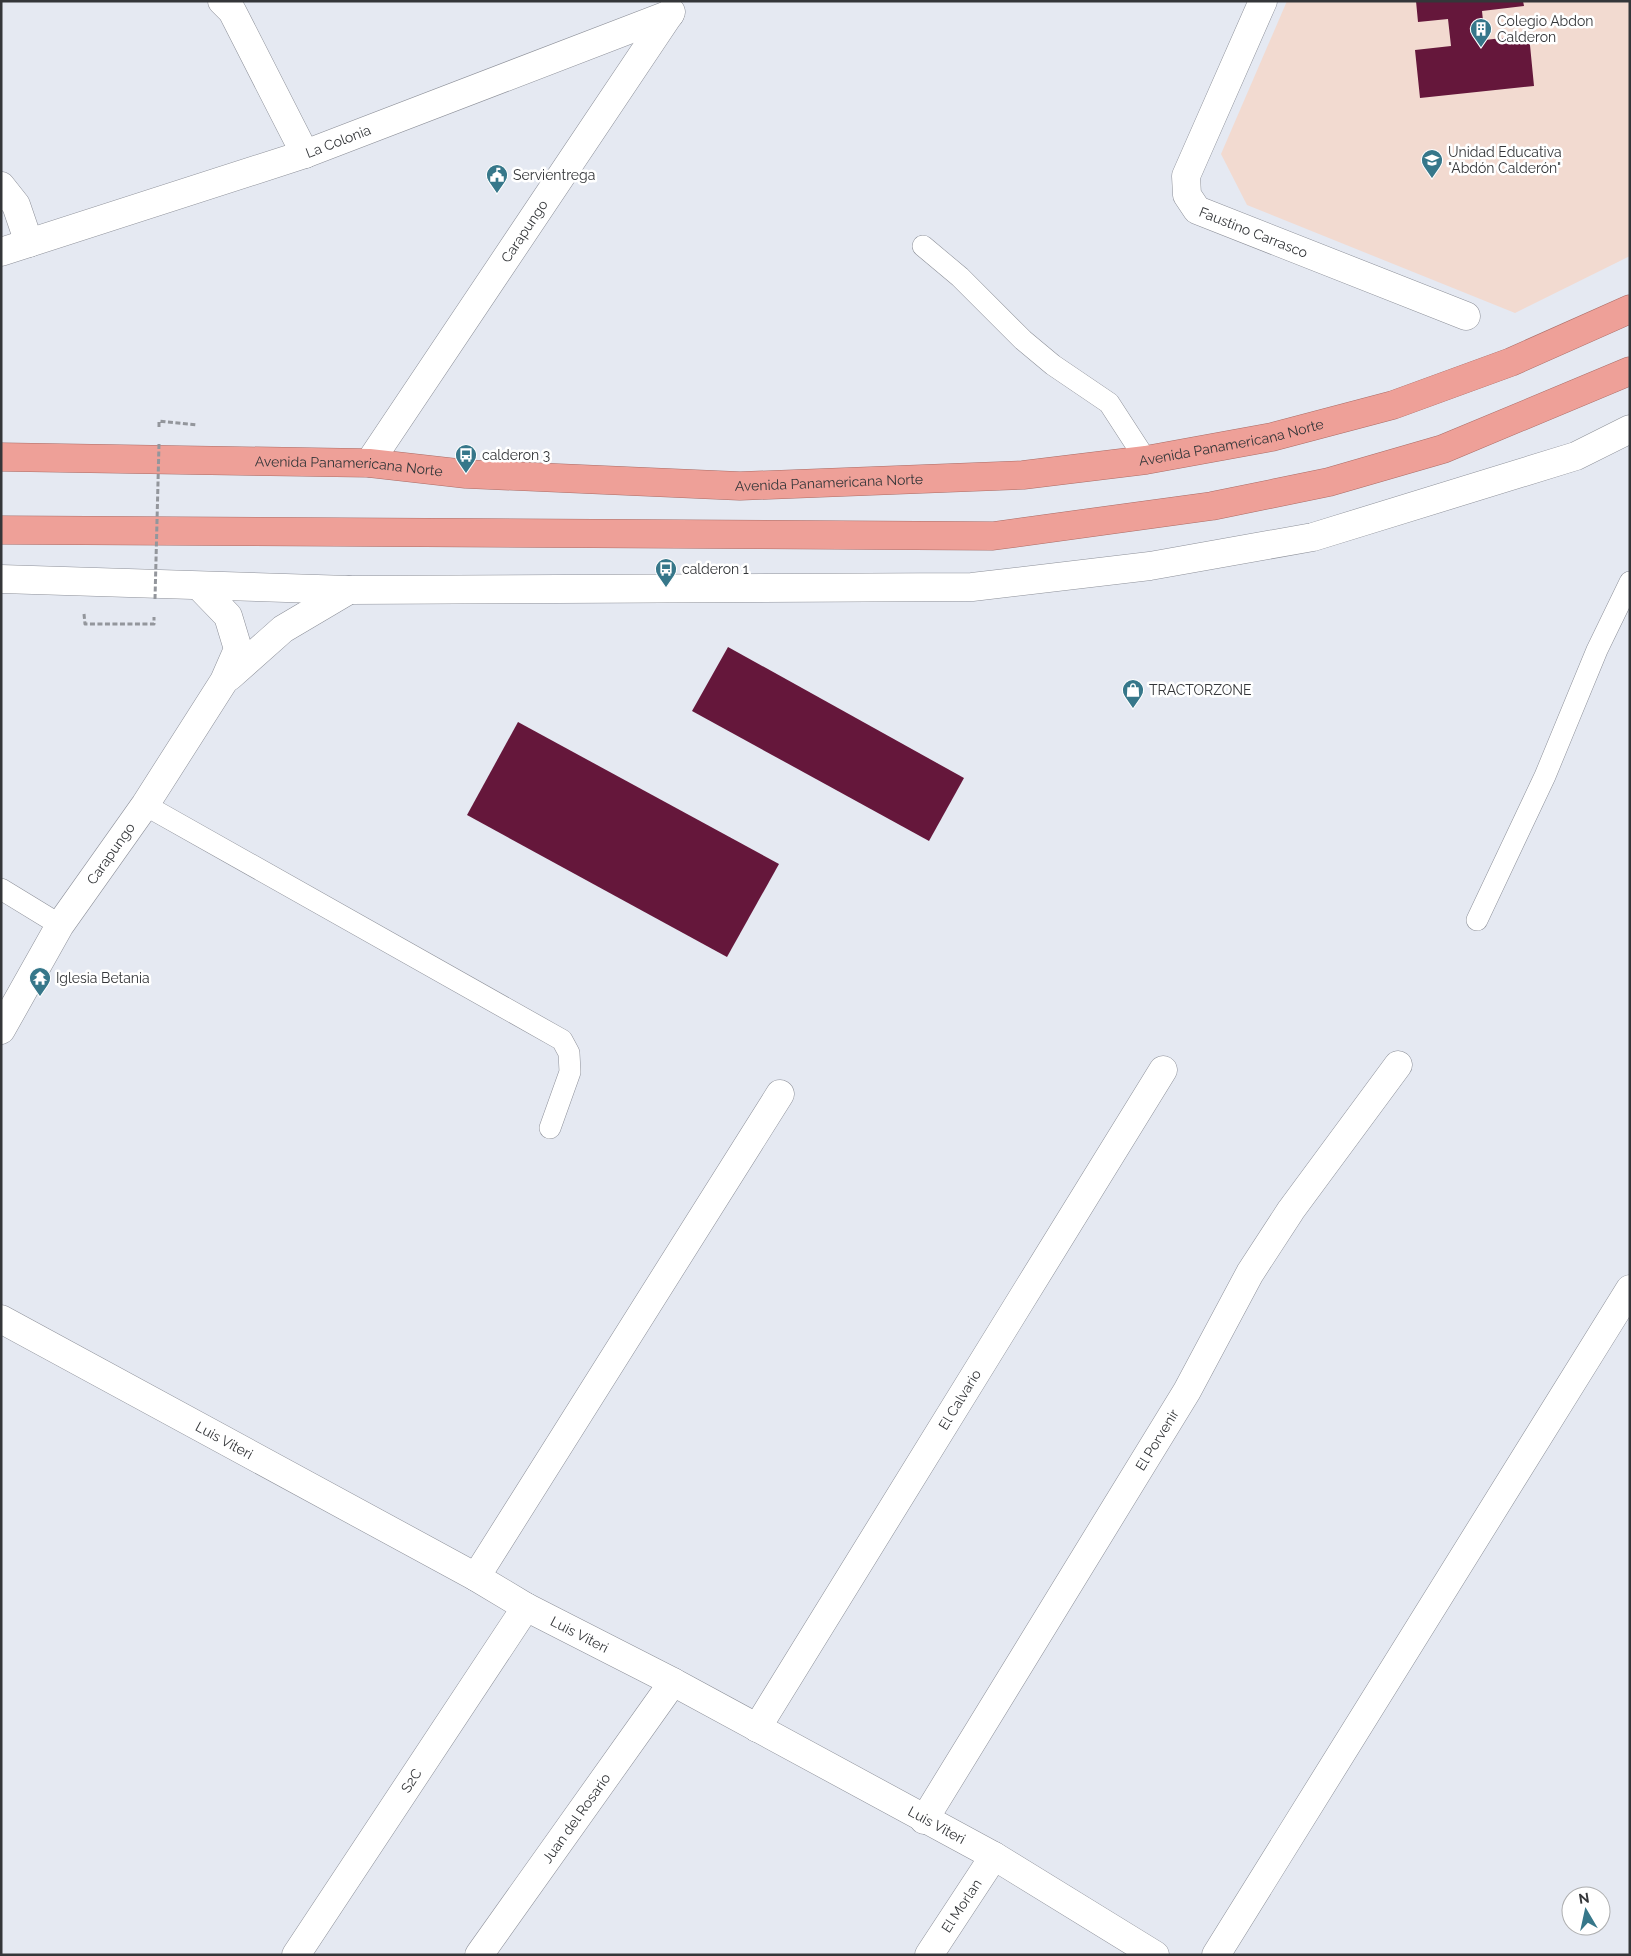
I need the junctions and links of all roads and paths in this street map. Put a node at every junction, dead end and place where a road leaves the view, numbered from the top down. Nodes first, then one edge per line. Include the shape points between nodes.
1 (222, 1) edge
2 (1263, 1) edge
3 (675, 7) edge
4 (305, 154) junction
5 (1, 186) edge
6 (29, 243) junction
7 (923, 246) dead end
8 (1, 252) edge
9 (1630, 309) edge
10 (1466, 316) dead end
11 (1630, 371) edge
12 (1630, 429) edge
13 (158, 444) dead end
14 (1, 457) edge
15 (1146, 460) junction
16 (369, 463) junction
17 (1, 530) edge
18 (1, 579) edge
19 (1630, 582) edge
20 (199, 586) junction
21 (349, 590) junction
22 (155, 599) dead end
23 (224, 681) junction
24 (145, 805) junction
25 (1, 890) edge
26 (1477, 920) dead end
27 (60, 925) junction
28 (1, 1030) edge
29 (1398, 1065) dead end
30 (1162, 1070) dead end
31 (780, 1094) dead end
32 (550, 1128) dead end
33 (1630, 1289) edge
34 (1, 1319) edge
35 (476, 1577) junction
36 (526, 1607) junction
37 (673, 1682) junction
38 (757, 1728) junction
39 (924, 1820) junction
40 (994, 1856) junction
41 (296, 1955) edge
42 (479, 1955) edge
43 (929, 1955) edge
44 (1155, 1955) edge
45 (1216, 1955) edge

1 - 4 street via 232,10
2 - 10 street, Faustino Carrasco via 1186,176 1187,195 1197,210
3 - 4 street, La Colonia
3 - 16 street, Carapungo
4 - 6 street, La Colonia
5 - 6 street via 16,205
6 - 8 street, La Colonia
7 - 15 lane via 960,277 1022,340 1109,403
9 - 15 highway, Avenida Panamericana Norte via 1511,362 1393,405 1272,437
11 - 17 highway via 1443,449 1329,482 1212,506 993,536
12 - 21 street via 1576,456 1313,538 1140,568 972,587
13 - 22 path, bridge
14 - 16 highway, Avenida Panamericana Norte
15 - 16 highway, Avenida Panamericana Norte via 1023,475 740,486 466,474
18 - 20 street
19 - 26 lane via 1597,650 1546,776
20 - 21 street
20 - 23 street, Carapungo via 228,616 238,649
21 - 23 street, Carapungo via 283,629
23 - 24 street, Carapungo
24 - 27 street, Carapungo
24 - 32 lane via 562,1040 569,1053 570,1072
25 - 27 lane
27 - 28 street, Carapungo
29 - 39 street, El Porvenir via 1291,1210 1250,1273 1186,1391
30 - 38 street, El Calvario
31 - 35 street
33 - 45 street
34 - 35 street, Luis Viteri
35 - 36 street, Luis Viteri
36 - 37 street, Luis Viteri
36 - 41 street, S2C
37 - 38 street, Luis Viteri
37 - 42 street, Juan del Rosario
38 - 39 street, Luis Viteri
39 - 40 street, Luis Viteri
40 - 43 street, El Morlan
40 - 44 street, Luis Viteri

